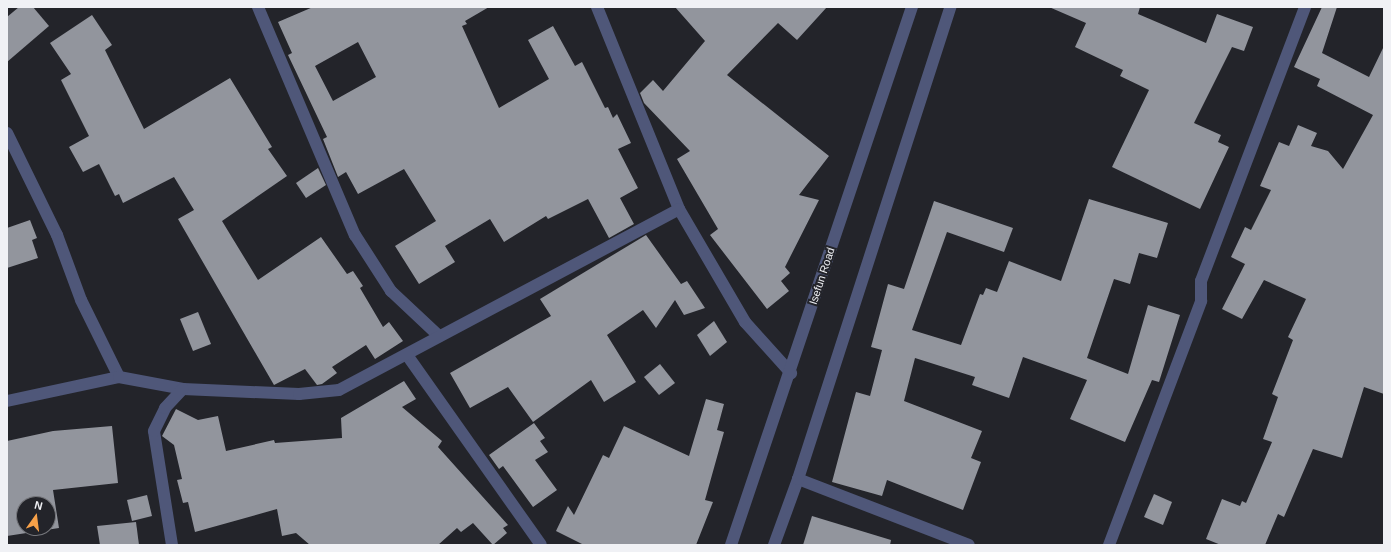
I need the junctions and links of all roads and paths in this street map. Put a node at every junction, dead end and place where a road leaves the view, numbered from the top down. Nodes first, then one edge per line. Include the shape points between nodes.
1 (258, 7) edge
2 (596, 7) edge
3 (912, 7) edge
4 (950, 7) edge
5 (1305, 7) edge
6 (7, 134) edge
7 (679, 209) junction
8 (439, 336) junction
9 (407, 355) junction
10 (791, 373) junction
11 (119, 377) junction
12 (183, 389) junction
13 (7, 402) edge
14 (798, 479) junction
15 (172, 545) edge
16 (541, 545) edge
17 (731, 545) edge
18 (774, 545) edge
19 (969, 545) edge
20 (1109, 545) edge

1 - 8 street via 355,235 391,291
2 - 7 street
3 - 10 street, Isefun Road
4 - 14 street
5 - 20 street via 1201,281 1201,301
6 - 11 street via 57,235 81,300
7 - 8 street
7 - 10 street via 745,322
8 - 9 street
9 - 12 street via 339,390 299,394
9 - 16 street
10 - 17 street, Isefun Road
11 - 12 street
11 - 13 street
12 - 15 street via 165,408 154,431
14 - 18 street
14 - 19 street

